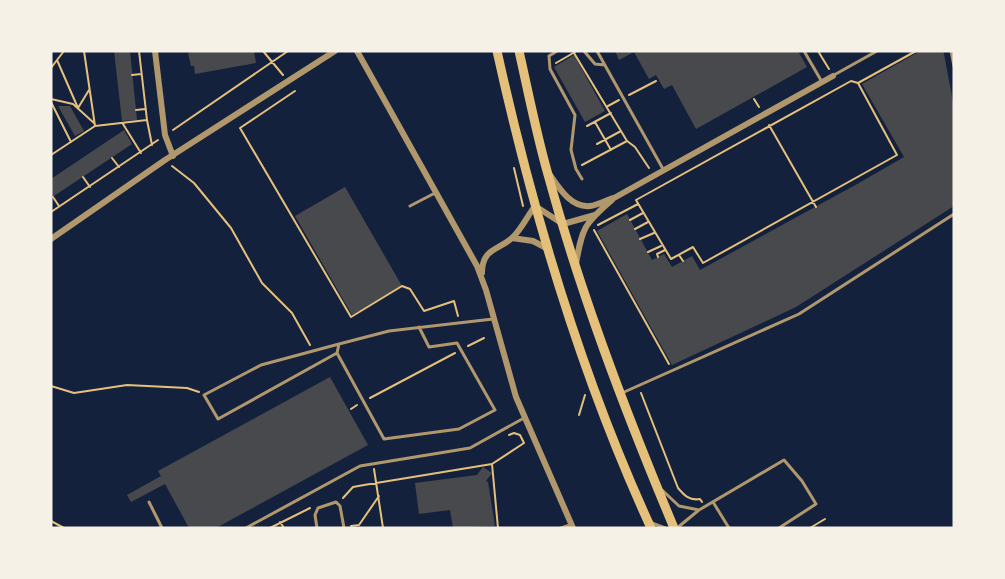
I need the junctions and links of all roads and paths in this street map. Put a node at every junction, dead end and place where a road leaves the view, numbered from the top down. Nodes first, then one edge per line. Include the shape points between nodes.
1 (64, 51) edge
2 (84, 51) edge
3 (139, 51) edge
4 (155, 51) edge
5 (263, 51) edge
6 (288, 51) edge
7 (335, 51) edge
8 (357, 51) edge
9 (498, 51) edge
10 (519, 51) edge
11 (557, 51) edge
12 (584, 51) edge
13 (597, 51) edge
14 (804, 51) edge
15 (818, 51) edge
16 (877, 51) edge
17 (916, 51) edge
18 (951, 51) edge
19 (576, 52) edge
20 (57, 60) junction
21 (273, 62) junction
22 (605, 65) junction
23 (550, 66) junction
24 (954, 66) edge
25 (51, 68) edge
26 (141, 74) junction
27 (132, 75) dead end
28 (833, 76) junction
29 (656, 81) dead end
30 (289, 82) junction
31 (822, 82) junction
32 (858, 83) junction
33 (89, 90) junction
34 (295, 91) dead end
35 (623, 98) junction
36 (754, 99) dead end
37 (51, 100) edge
38 (607, 107) junction
39 (78, 108) junction
40 (146, 109) junction
41 (136, 110) dead end
42 (610, 114) junction
43 (764, 115) junction
44 (147, 120) junction
45 (595, 122) junction
46 (123, 123) junction
47 (94, 125) junction
48 (587, 126) dead end
49 (770, 126) junction
50 (621, 131) junction
51 (165, 135) junction
52 (605, 140) junction
53 (627, 141) junction
54 (71, 142) junction
55 (597, 144) dead end
56 (152, 145) junction
57 (610, 150) junction
58 (900, 151) dead end
59 (141, 153) junction
60 (896, 153) junction
61 (51, 155) edge
62 (172, 156) junction
63 (112, 158) dead end
64 (165, 160) junction
65 (889, 160) junction
66 (892, 164) dead end
67 (119, 167) junction
68 (576, 169) junction
69 (546, 170) junction
70 (663, 170) junction
71 (871, 170) junction
72 (873, 175) dead end
73 (654, 176) junction
74 (83, 177) dead end
75 (856, 178) junction
76 (582, 179) dead end
77 (859, 183) dead end
78 (843, 185) junction
79 (660, 186) junction
80 (90, 187) junction
81 (846, 190) dead end
82 (435, 193) junction
83 (826, 195) junction
84 (53, 197) dead end
85 (614, 198) junction
86 (829, 200) dead end
87 (813, 202) junction
88 (638, 204) junction
89 (410, 206) dead end
90 (535, 206) junction
91 (806, 206) junction
92 (59, 207) junction
93 (816, 207) dead end
94 (808, 211) dead end
95 (51, 212) edge
96 (644, 213) junction
97 (954, 214) edge
98 (595, 215) junction
99 (788, 216) junction
100 (630, 220) dead end
101 (791, 220) dead end
102 (649, 222) junction
103 (563, 224) junction
104 (768, 227) junction
105 (635, 229) dead end
106 (655, 232) junction
107 (770, 232) dead end
108 (512, 238) junction
109 (748, 238) junction
110 (51, 239) edge
111 (640, 239) dead end
112 (750, 243) dead end
113 (662, 245) junction
114 (548, 249) junction
115 (665, 250) junction
116 (727, 250) junction
117 (648, 252) dead end
118 (729, 254) dead end
119 (679, 255) junction
120 (658, 257) dead end
121 (683, 261) dead end
122 (706, 261) junction
123 (708, 266) dead end
124 (576, 267) junction
125 (483, 280) junction
126 (458, 316) dead end
127 (494, 319) junction
128 (419, 327) junction
129 (484, 338) dead end
130 (339, 344) junction
131 (461, 349) junction
132 (312, 350) junction
133 (337, 353) junction
134 (671, 369) dead end
135 (51, 386) edge
136 (641, 393) dead end
137 (204, 394) junction
138 (620, 394) junction
139 (585, 395) dead end
140 (364, 402) junction
141 (351, 409) dead end
142 (579, 415) dead end
143 (524, 418) junction
144 (509, 435) dead end
145 (373, 463) junction
146 (492, 464) junction
147 (376, 483) junction
148 (655, 483) junction
149 (379, 496) junction
150 (149, 502) dead end
151 (713, 502) junction
152 (338, 504) junction
153 (705, 507) junction
154 (699, 510) junction
155 (317, 511) junction
156 (825, 519) dead end
157 (51, 521) edge
158 (280, 522) junction
159 (650, 525) edge
160 (572, 526) edge
161 (64, 528) edge
162 (162, 528) edge
163 (246, 528) edge
164 (270, 528) edge
165 (284, 528) edge
166 (317, 528) edge
167 (344, 528) edge
168 (383, 528) edge
169 (498, 528) edge
170 (561, 528) edge
171 (665, 528) edge
172 (675, 528) edge
173 (729, 528) edge
174 (779, 528) edge
175 (810, 528) edge

1 - 20 path
2 - 33 path
3 - 26 path
4 - 51 street
5 - 21 path
6 - 21 path
7 - 30 street
8 - 82 street
9 - 90 main road
10 - 69 main road
11 - 23 lane via 549,56
12 - 22 lane via 595,64
13 - 22 lane
14 - 31 lane
15 - 28 path
16 - 28 lane
17 - 32 path
18 - 24 lane
19 - 23 path
19 - 38 path
20 - 25 path
20 - 39 path
21 - 30 path
21 - 51 path
22 - 35 lane
23 - 68 lane via 575,115 571,150
26 - 27 path
26 - 40 path
28 - 31 street
29 - 35 path
30 - 62 street
31 - 43 street
32 - 49 path via 851,81
32 - 60 path
33 - 39 path
33 - 47 path
34 - 126 path via 240,128 351,317 402,286 410,289 424,311 454,302
35 - 38 path
35 - 70 lane
36 - 43 path
37 - 39 path
37 - 54 path
38 - 42 path
39 - 47 path
40 - 41 path
40 - 44 path
42 - 45 path
42 - 50 path
43 - 49 path
43 - 70 street
44 - 46 path
44 - 56 path
45 - 48 path
45 - 52 path
46 - 47 path
46 - 59 path
47 - 54 path
49 - 79 path
49 - 87 path
50 - 52 path
50 - 53 path
51 - 56 path
51 - 62 street
52 - 55 path
52 - 57 path
53 - 57 path
53 - 73 path
54 - 61 path
56 - 59 path
57 - 68 path
58 - 60 path
59 - 67 path
60 - 65 path
62 - 64 street
63 - 67 path
64 - 110 street
64 - 132 path via 194,183 231,228 262,283 292,314
65 - 66 path
65 - 71 path
67 - 80 path
68 - 76 lane
69 - 85 street via 567,197 581,205
69 - 103 main road
70 - 73 street
71 - 72 path
71 - 75 path
73 - 79 path
73 - 85 street
74 - 80 path
75 - 77 path
75 - 78 path
78 - 81 path
78 - 83 path
79 - 88 path via 636,200
80 - 92 path
82 - 89 lane
82 - 125 street
83 - 86 path
83 - 87 path
84 - 92 path
85 - 98 street
87 - 91 path
87 - 93 path
88 - 96 path
88 - 134 path via 593,228
90 - 103 street
90 - 108 street
90 - 114 main road
91 - 94 path
91 - 99 path
92 - 95 path
96 - 100 path
96 - 102 path
97 - 138 lane via 799,314
98 - 103 street
98 - 124 street via 582,233
99 - 101 path
99 - 104 path
102 - 105 path
102 - 106 path
103 - 124 main road
104 - 107 path
104 - 109 path
106 - 111 path
106 - 113 path
108 - 114 street via 533,241
108 - 125 street via 484,261
109 - 112 path
109 - 116 path
113 - 115 path
113 - 117 path
114 - 159 main road via 607,424
115 - 119 path via 669,260
115 - 120 path
116 - 118 path
116 - 122 path
119 - 121 path
119 - 122 path via 693,247 703,263
122 - 123 path
124 - 138 main road
125 - 127 street
127 - 128 lane
127 - 143 street
128 - 130 lane
128 - 131 lane via 429,347 457,343
129 - 131 path
130 - 132 lane
130 - 133 lane
131 - 140 path
131 - 140 lane via 495,410 459,429 384,440
132 - 137 lane via 261,365
133 - 137 lane via 218,419
133 - 140 lane
135 - 137 path via 74,393 127,385 187,388
136 - 153 path via 678,488 685,496 700,499
138 - 148 main road
139 - 142 path
140 - 141 path
143 - 145 lane via 470,448
143 - 160 street
144 - 146 path via 520,435 524,443
145 - 147 path
145 - 163 lane via 360,466
146 - 147 path
146 - 169 path
147 - 149 path
147 - 152 path via 353,487
148 - 154 lane via 679,506
148 - 172 main road
149 - 167 path via 359,525
149 - 168 path
150 - 162 lane
151 - 153 lane
151 - 173 lane
151 - 174 lane via 784,460 816,504
152 - 155 lane
152 - 167 lane
153 - 154 lane
154 - 172 lane
155 - 158 path via 309,508
155 - 166 lane
156 - 175 path
157 - 161 path
158 - 164 path
158 - 165 path
159 - 171 lane
160 - 170 lane

